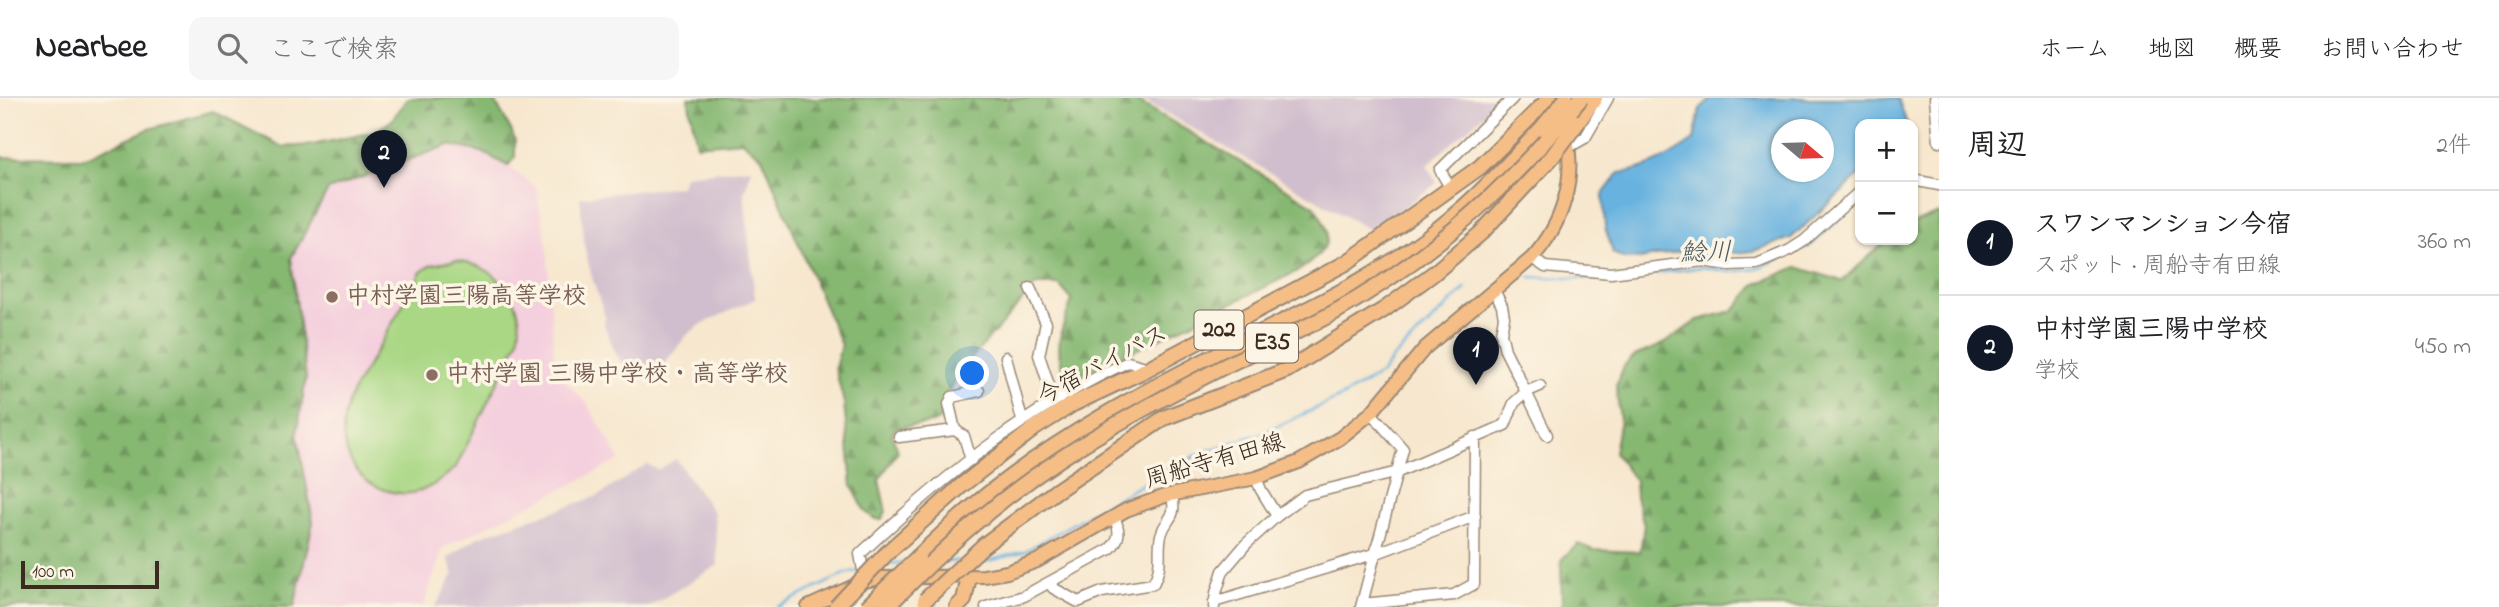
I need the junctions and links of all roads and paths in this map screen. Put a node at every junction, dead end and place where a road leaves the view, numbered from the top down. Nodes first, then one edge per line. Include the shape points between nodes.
1 (1513, 98) edge
2 (1566, 98) edge
3 (1581, 98) edge
4 (1595, 98) edge
5 (1608, 98) edge
6 (1934, 98) edge
7 (1550, 100) edge
8 (1939, 142) edge
9 (1569, 147) junction
10 (1918, 181) edge
11 (1939, 185) edge
12 (1451, 189) junction
13 (1855, 195) edge
14 (1532, 258) junction
15 (1030, 288) dead end
16 (1494, 290) junction
17 (1006, 356) dead end
18 (1143, 371) junction
19 (1540, 386) dead end
20 (979, 391) dead end
21 (1526, 392) junction
22 (1055, 401) junction
23 (1371, 413) junction
24 (1022, 420) junction
25 (956, 430) junction
26 (1547, 435) dead end
27 (899, 437) dead end
28 (1475, 437) junction
29 (971, 460) junction
30 (1398, 472) junction
31 (1256, 478) junction
32 (1172, 494) junction
33 (1114, 516) junction
34 (1277, 516) junction
35 (1475, 516) junction
36 (1377, 553) junction
37 (968, 577) junction
38 (865, 581) junction
39 (1050, 583) junction
40 (922, 603) edge
41 (1214, 605) edge
42 (990, 606) edge
43 (1362, 606) edge
44 (808, 607) edge
45 (836, 607) edge
46 (867, 607) edge
47 (887, 607) edge
48 (957, 607) edge

1 - 12 street via 1440,170
2 - 46 highway, E35, bridge via 1508,164 1439,228 1358,282 1156,387 1051,448 958,519
3 - 47 highway, E35, bridge via 1517,174 1415,262 1334,312 1163,398 1060,459 967,528
4 - 40 highway, 202, bridge via 1552,157 1481,233 1385,309 1287,370 1164,418 984,545
5 - 9 street via 1585,138
6 - 8 street
7 - 9 main road, 周船寺有田線
7 - 12 highway, 今宿バイパス / 202
9 - 14 main road, 周船寺有田線 via 1567,192 1561,212
10 - 11 street
12 - 18 highway, 今宿バイパス / 202 via 1346,263
13 - 14 street via 1804,241 1757,264 1703,261 1611,273 1545,267
14 - 16 main road, 周船寺有田線
15 - 22 street via 1046,323 1040,355
16 - 21 street via 1504,317 1505,351
16 - 23 main road, 周船寺有田線 via 1425,348
17 - 24 street
18 - 22 street via 1142,366 1128,362
18 - 45 highway, 今宿バイパス / 202, bridge via 1035,428 961,486
19 - 21 street
20 - 25 street via 952,397 949,404
21 - 26 street
21 - 28 street via 1514,402 1505,425
22 - 24 street
23 - 30 street via 1403,449
23 - 31 main road, 周船寺有田線 via 1320,450
24 - 29 street
25 - 27 street
25 - 29 street via 964,436
28 - 30 street
28 - 35 street
29 - 38 street via 915,502 860,554
30 - 34 street via 1304,495
30 - 36 street
31 - 32 main road, 周船寺有田線
31 - 34 street
32 - 33 main road, 周船寺有田線
32 - 39 street via 1175,510 1161,536 1159,574 1153,584 1078,601
33 - 37 main road, 周船寺有田線 via 1037,561 1007,572
33 - 39 street via 1119,540
34 - 41 street via 1223,571
35 - 36 street
35 - 43 street via 1474,584 1454,595
36 - 41 street
36 - 43 street
37 - 38 main road, 周船寺有田線
37 - 48 highway via 964,600
38 - 44 main road, 周船寺有田線
39 - 42 street

